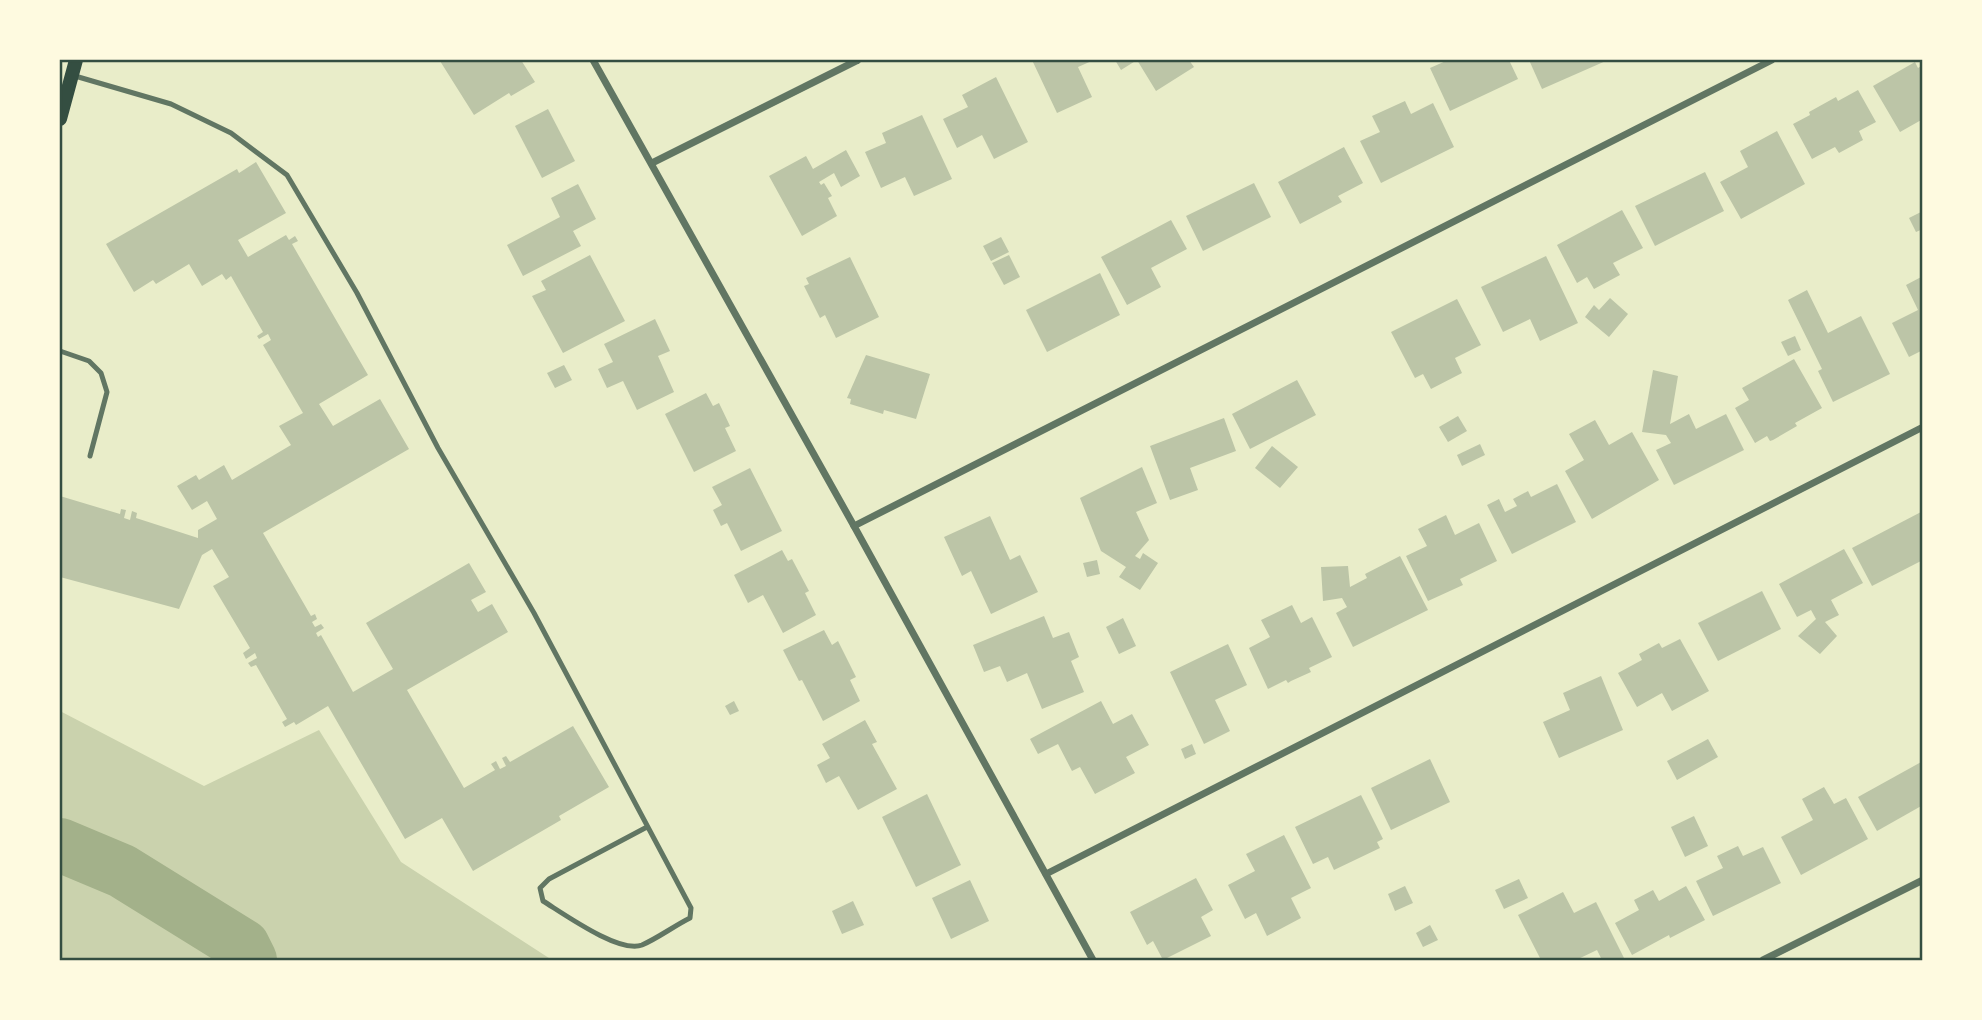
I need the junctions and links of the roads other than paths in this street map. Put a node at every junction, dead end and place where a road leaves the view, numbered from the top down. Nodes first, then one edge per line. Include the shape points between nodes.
1 (76, 60) edge
2 (593, 60) edge
3 (858, 60) edge
4 (1772, 60) edge
5 (72, 75) junction
6 (60, 119) edge
7 (652, 163) junction
8 (60, 352) edge
9 (1923, 427) edge
10 (90, 456) dead end
11 (854, 526) junction
12 (647, 827) junction
13 (1045, 874) junction
14 (1923, 880) edge
15 (1093, 961) edge
16 (1763, 961) edge

1 - 5 main road
2 - 7 street
3 - 7 street
4 - 11 street
5 - 6 main road
5 - 12 lane via 171,104 231,133 287,175 534,613
7 - 11 street
8 - 10 lane via 89,361 102,373 107,393
9 - 13 street
11 - 13 street
12 - 12 lane via 691,908 690,918 629,947 544,901 540,888 549,879
13 - 15 street
14 - 16 street

